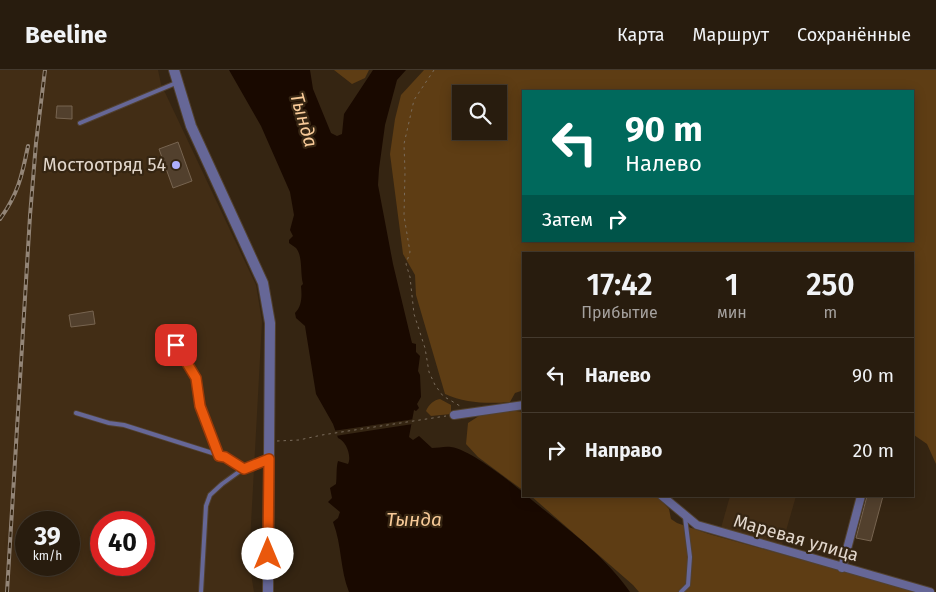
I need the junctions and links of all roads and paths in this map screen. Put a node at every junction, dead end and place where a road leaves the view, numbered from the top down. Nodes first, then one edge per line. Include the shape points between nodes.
1 (174, 70) edge
2 (434, 70) edge
3 (178, 82) junction
4 (80, 124) dead end
5 (176, 345) dead end
6 (522, 405) edge
7 (76, 413) dead end
8 (469, 413) junction
9 (454, 415) joint
10 (269, 441) junction
11 (219, 456) junction
12 (269, 459) junction
13 (244, 469) junction
14 (663, 497) edge
15 (861, 497) edge
16 (684, 515) junction
17 (842, 568) junction
18 (201, 592) edge
19 (268, 592) edge
20 (681, 592) edge
21 (930, 592) edge

1 - 3 street
2 - 8 path via 414,100 404,144 404,216 410,252 406,264 414,314 431,377 443,396
3 - 4 lane
3 - 10 street via 191,126 263,283 270,322
5 - 11 lane via 196,378 200,406
6 - 8 street
7 - 11 lane
8 - 9 street
9 - 10 path via 299,440
10 - 12 street
11 - 13 lane
12 - 13 lane
12 - 19 street
13 - 18 lane via 210,495 206,506
14 - 16 street, Маревая улица
15 - 17 street
16 - 17 street, Маревая улица via 697,525
16 - 20 lane via 690,557 688,585
17 - 21 street, Маревая улица

